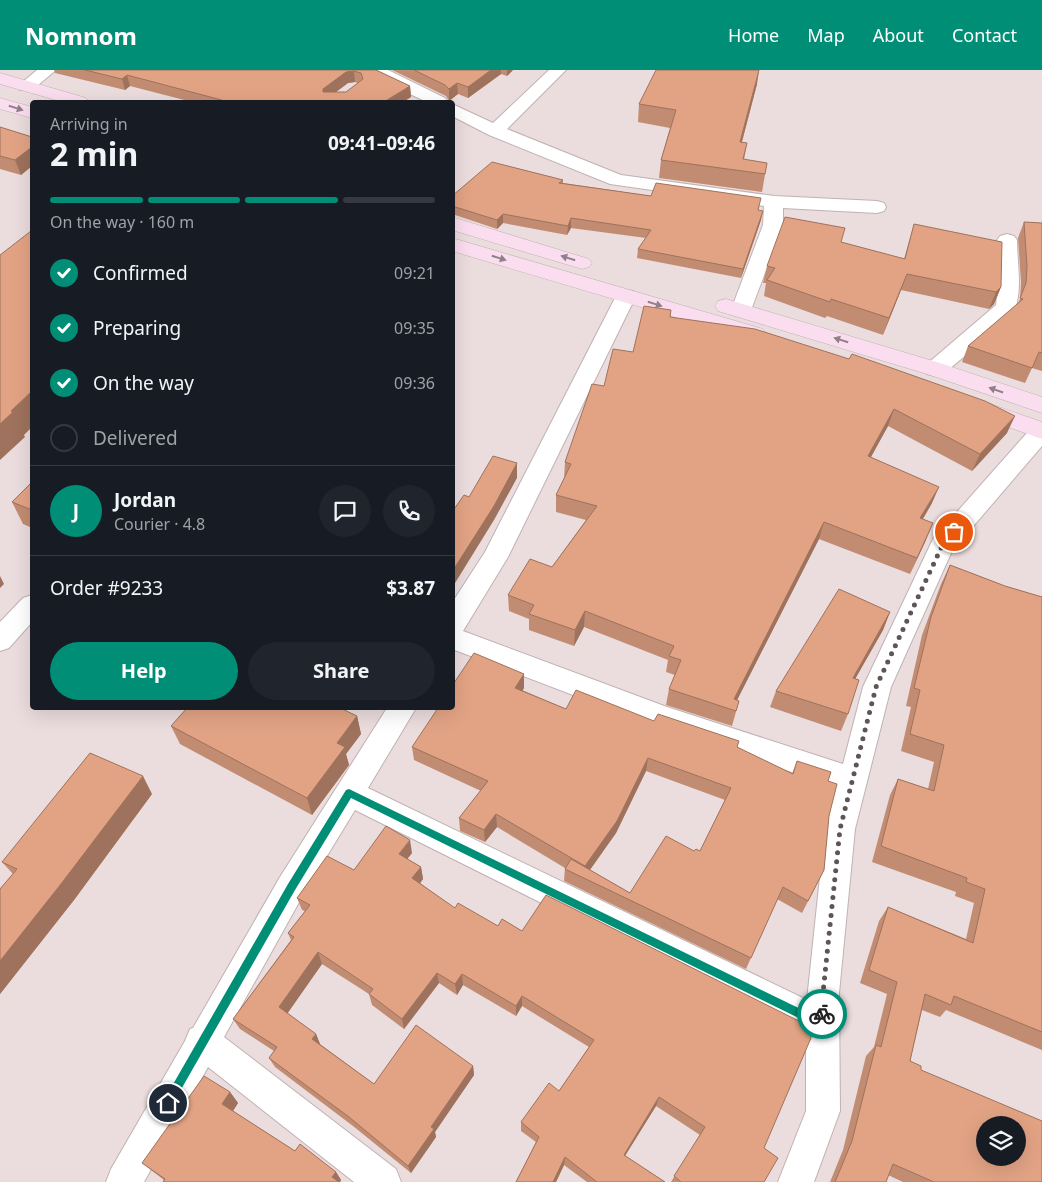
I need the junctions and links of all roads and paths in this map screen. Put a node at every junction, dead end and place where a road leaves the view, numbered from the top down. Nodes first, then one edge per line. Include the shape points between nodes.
1 (48, 70) edge
2 (380, 70) edge
3 (558, 70) edge
4 (0, 78) edge
5 (26, 86) junction
6 (73, 100) edge
7 (435, 100) edge
8 (0, 103) edge
9 (455, 110) edge
10 (30, 112) edge
11 (496, 130) junction
12 (774, 202) junction
13 (877, 207) dead end
14 (455, 224) edge
15 (1007, 240) dead end
16 (455, 245) edge
17 (626, 296) junction
18 (741, 310) junction
19 (935, 369) junction
20 (884, 375) edge
21 (958, 401) edge
22 (1042, 405) edge
23 (1042, 431) edge
24 (30, 607) edge
25 (455, 621) edge
26 (455, 639) edge
27 (0, 640) edge
28 (401, 710) edge
29 (852, 780) junction
30 (349, 793) junction
31 (822, 1024) junction
32 (202, 1040) junction
33 (124, 1182) edge
34 (383, 1182) edge
35 (796, 1182) edge

1 - 5 street
2 - 7 street via 379,73
3 - 11 street
4 - 5 street
5 - 6 street
8 -> 10 street
9 - 11 street
11 - 12 street via 617,180
12 - 13 street
12 - 18 street via 773,225
18 -> 14 street
15 - 19 street via 1006,307
16 -> 17 street
17 -> 20 street
17 - 25 street via 495,557
19 -> 18 street
22 -> 19 street
21 - 23 street
23 - 29 street via 942,546 876,687
24 - 27 street
26 - 29 street via 662,718
28 - 30 street
29 - 31 street via 840,829
30 - 31 street
30 - 32 street
31 - 35 street via 823,1111
32 - 33 street
32 - 34 street

